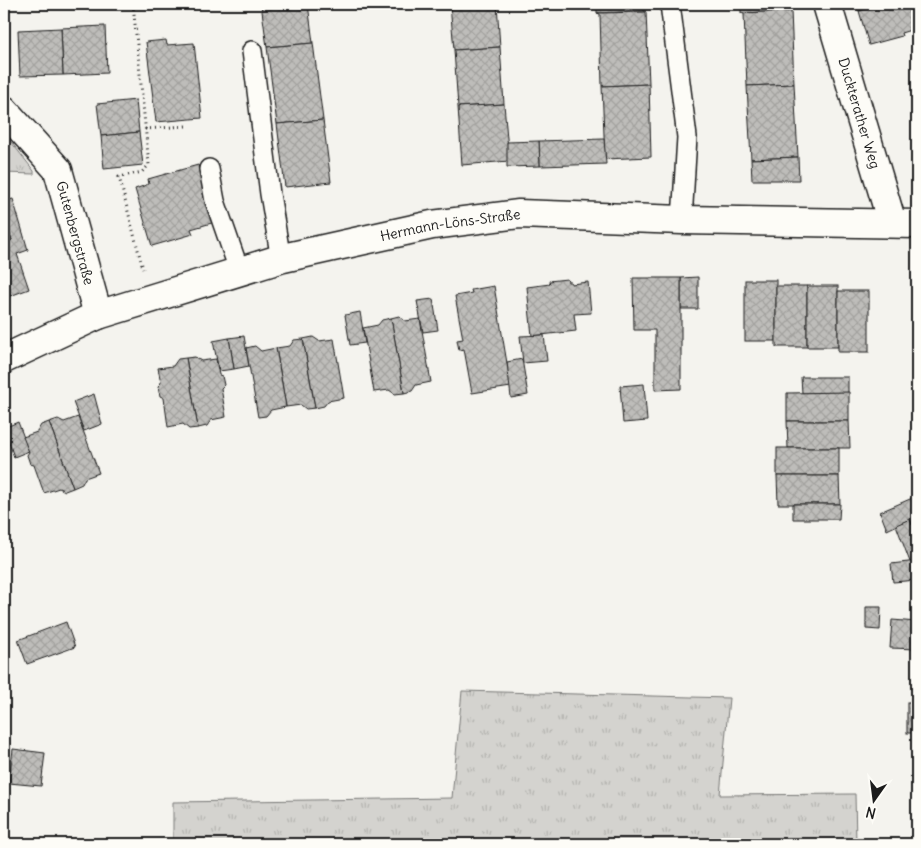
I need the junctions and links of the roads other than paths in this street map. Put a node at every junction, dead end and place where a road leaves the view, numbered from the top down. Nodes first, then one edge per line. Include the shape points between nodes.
1 (670, 4) edge
2 (827, 4) edge
3 (252, 50) dead end
4 (4, 110) edge
5 (209, 169) dead end
6 (682, 220) junction
7 (904, 223) edge
8 (281, 260) junction
9 (240, 273) junction
10 (98, 315) junction
11 (4, 359) edge

1 - 6 lane via 687,137
2 - 7 street, Duckterather Weg
3 - 8 lane
4 - 10 street, Gutenbergstraße via 58,170
5 - 9 lane via 215,201
6 - 7 street, Hermann-Löns-Straße
6 - 8 street, Hermann-Löns-Straße via 518,214 432,225
8 - 9 street, Hermann-Löns-Straße
9 - 10 street, Hermann-Löns-Straße
10 - 11 street, Hermann-Löns-Straße

